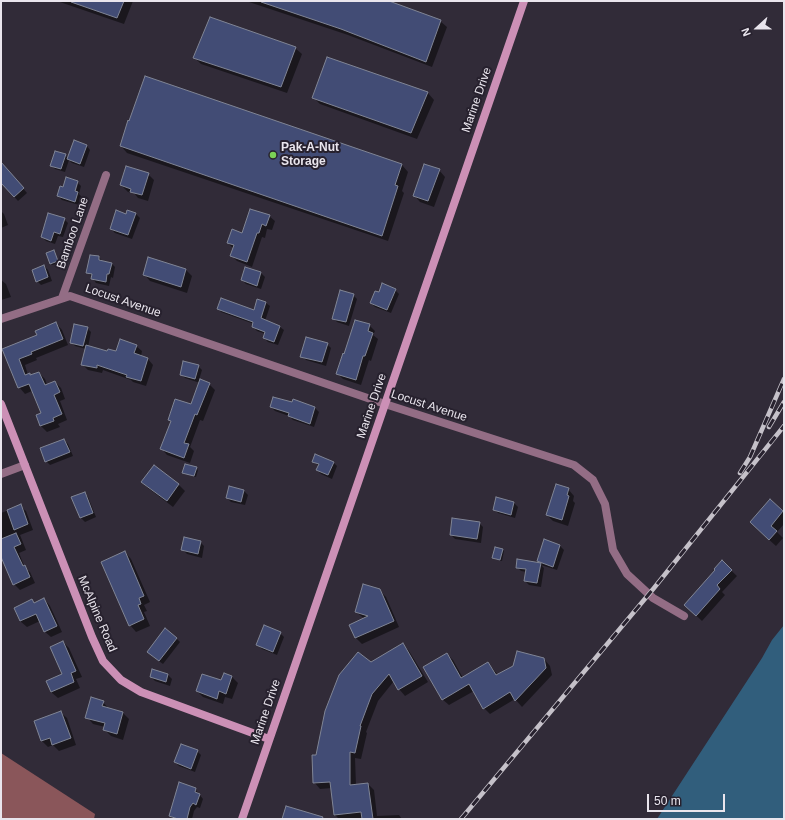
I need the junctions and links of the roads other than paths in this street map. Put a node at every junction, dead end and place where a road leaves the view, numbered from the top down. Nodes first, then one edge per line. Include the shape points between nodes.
1 (524, 1) edge
2 (106, 175) dead end
3 (62, 298) junction
4 (1, 319) edge
5 (1, 404) edge
6 (385, 404) junction
7 (25, 465) junction
8 (1, 474) edge
9 (684, 616) dead end
10 (269, 739) junction
11 (242, 819) edge

1 - 6 main road, Marine Drive
2 - 3 street, Bamboo Lane
3 - 4 street, Locust Avenue
3 - 6 street, Locust Avenue via 70,296
5 - 7 main road, McAlpine Road
6 - 9 street, Locust Avenue via 574,465 593,480 605,504 613,550 626,574 653,598
6 - 10 main road, Marine Drive
7 - 8 street
7 - 10 main road, McAlpine Road via 103,661 121,680 141,692
10 - 11 main road, Marine Drive

